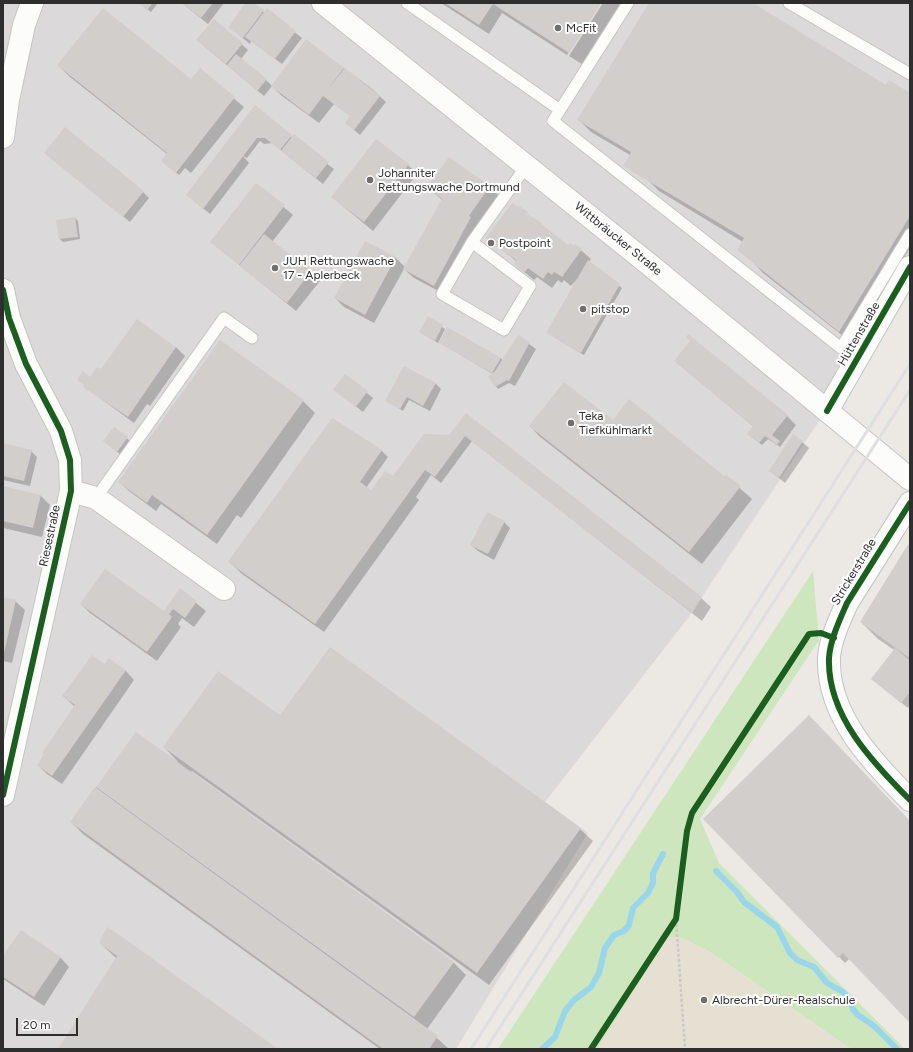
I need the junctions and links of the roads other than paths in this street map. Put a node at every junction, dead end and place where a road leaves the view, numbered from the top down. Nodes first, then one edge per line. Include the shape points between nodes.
1 (32, 3) edge
2 (323, 3) edge
3 (407, 3) edge
4 (628, 3) edge
5 (789, 3) edge
6 (910, 74) edge
7 (560, 110) junction
8 (3, 137) edge
9 (527, 165) junction
10 (910, 234) edge
11 (472, 242) junction
12 (910, 267) edge
13 (3, 290) edge
14 (6, 318) edge
15 (252, 338) dead end
16 (827, 411) junction
17 (910, 479) edge
18 (71, 491) junction
19 (96, 498) junction
20 (910, 503) edge
21 (224, 589) dead end
22 (3, 795) edge
23 (910, 800) edge

1 - 8 street via 24,25 9,92
2 - 9 street, Wittbräucker Straße
3 - 7 lane
4 - 7 lane
5 - 6 lane
7 - 10 lane via 553,122 841,348
9 - 11 lane
9 - 16 street, Wittbräucker Straße
11 - 11 lane via 442,294 504,330 530,286
12 - 16 street, Hüttenstraße
13 - 14 street, Riesestraße
14 - 18 street, Riesestraße via 61,432 70,460
15 - 19 lane via 224,318
16 - 17 street, Wittbräucker Straße
18 - 19 street, Riesestraße
18 - 22 street, Riesestraße
19 - 21 street, Riesestraße
20 - 23 street, Strickerstraße via 847,603 829,657 830,678 844,718 864,750

